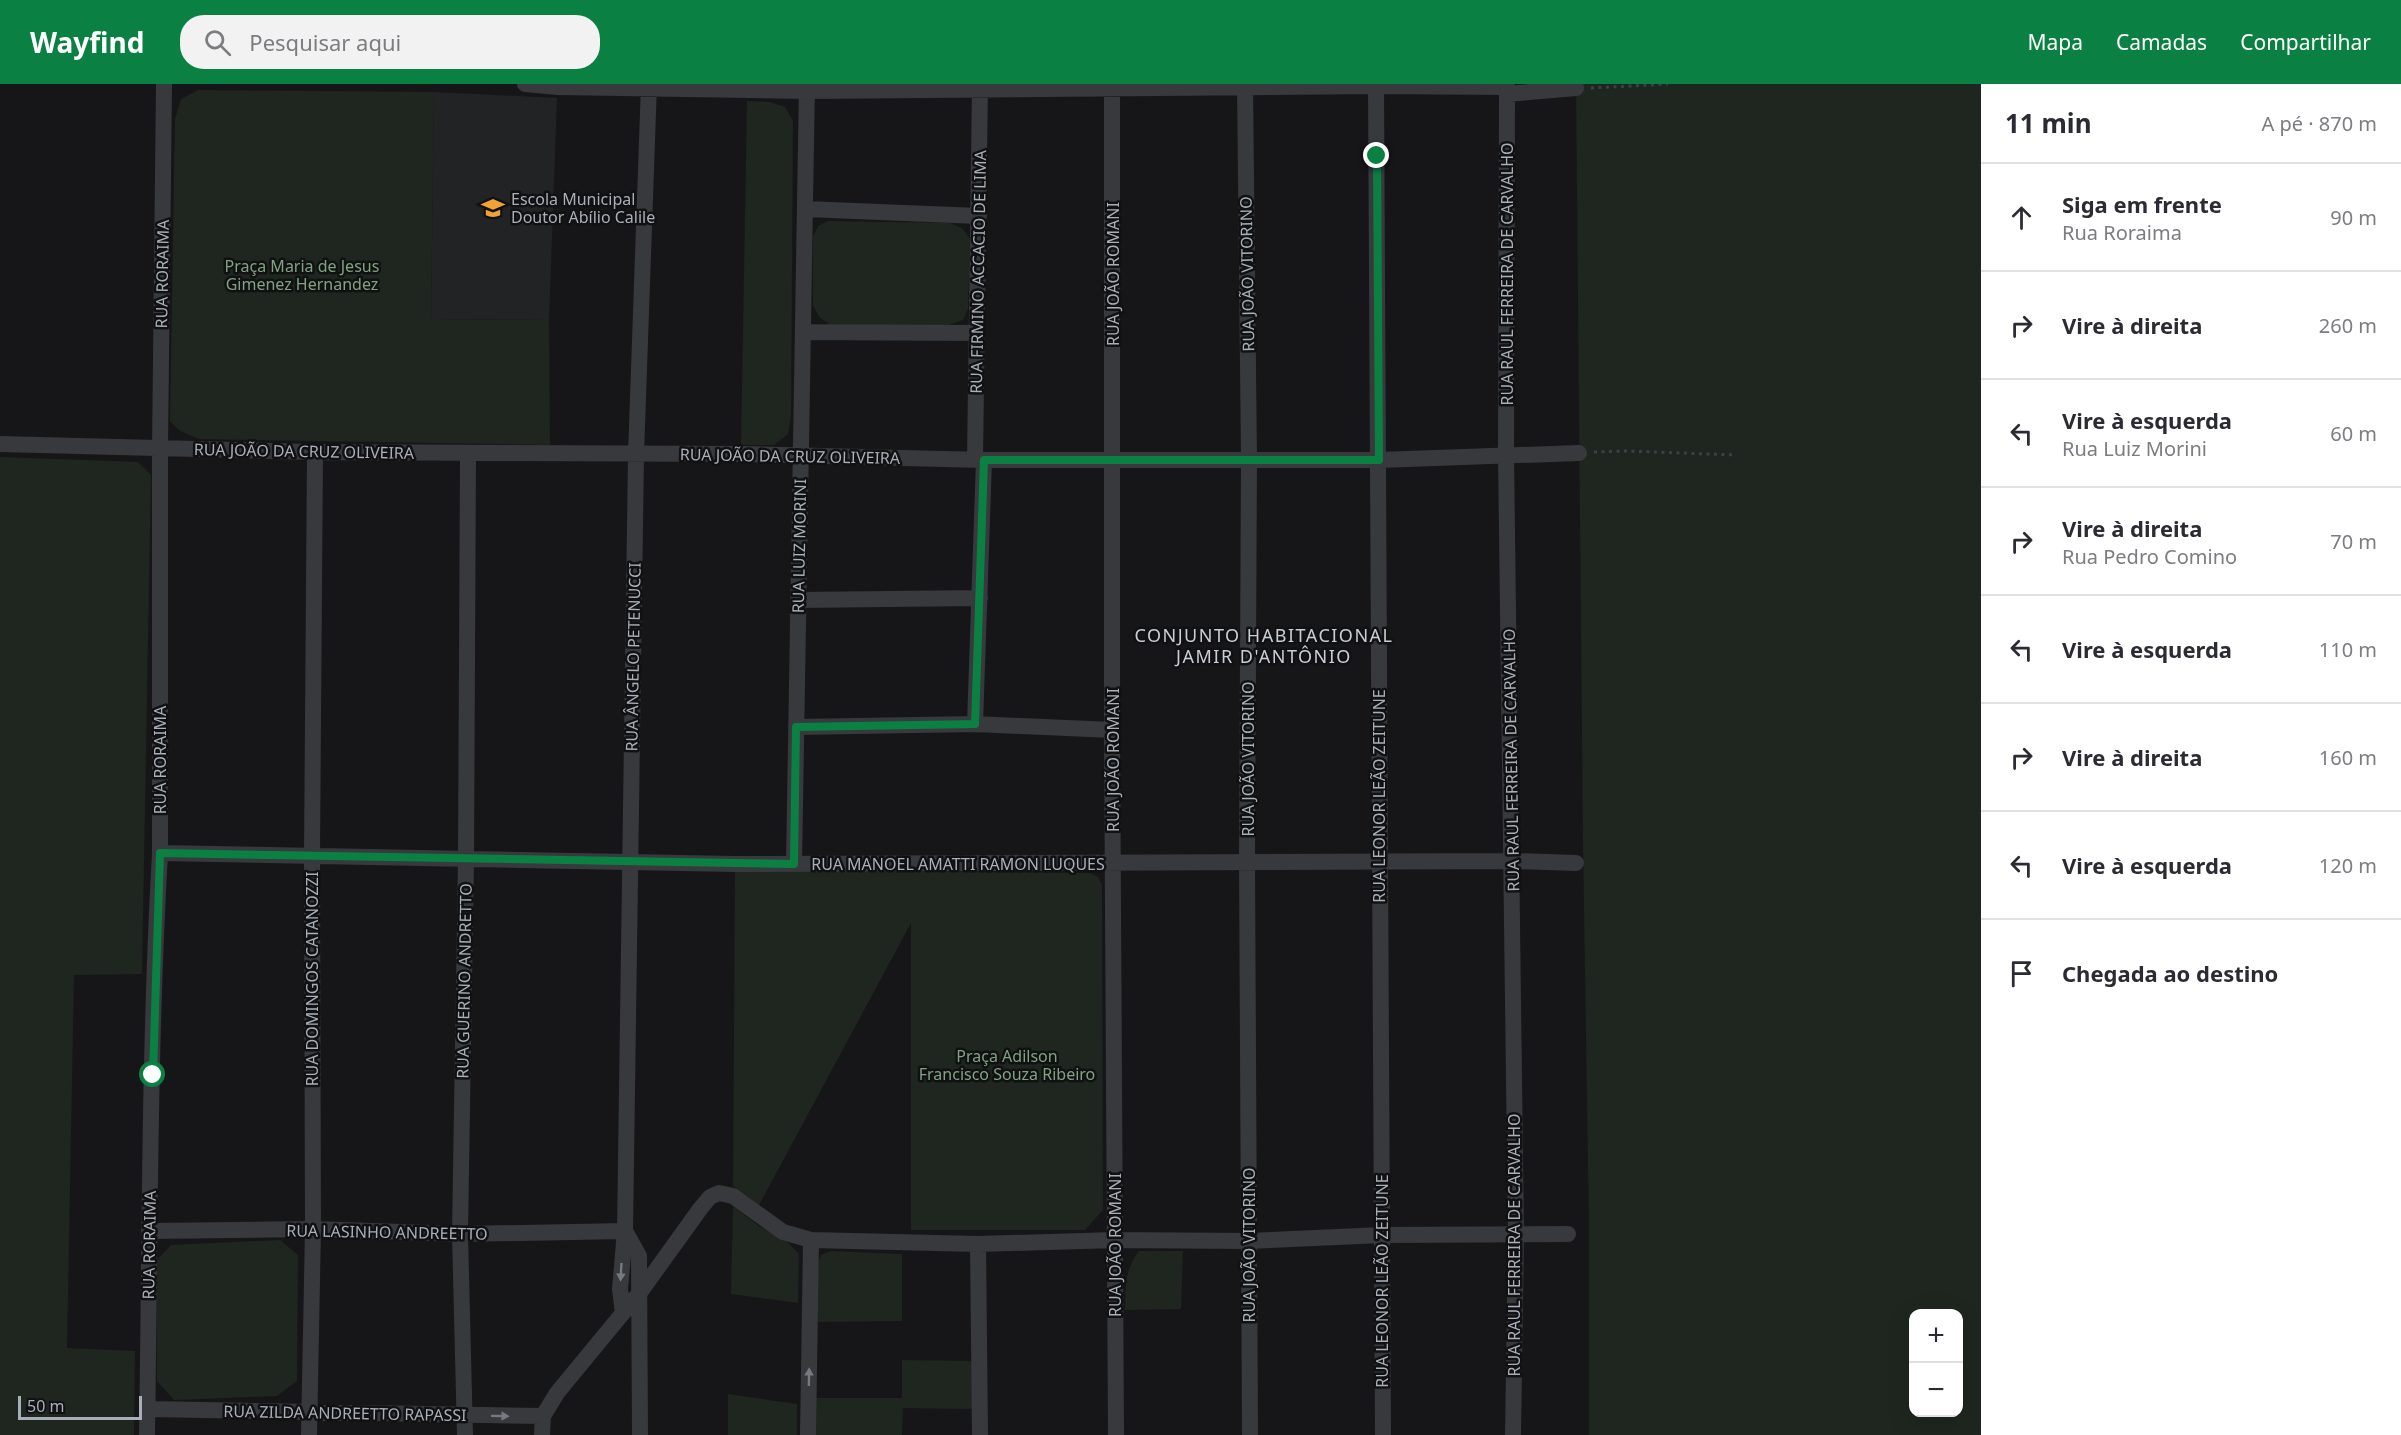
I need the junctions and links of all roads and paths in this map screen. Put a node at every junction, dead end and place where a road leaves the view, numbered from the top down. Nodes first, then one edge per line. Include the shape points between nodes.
1 (164, 84) edge
2 (525, 84) edge
3 (1668, 84) edge
4 (1376, 85) edge
5 (649, 86) edge
6 (1112, 86) edge
7 (1245, 86) edge
8 (980, 87) edge
9 (807, 88) edge
10 (1507, 88) edge
11 (1576, 88) joint
12 (805, 209) junction
13 (979, 216) junction
14 (802, 332) junction
15 (977, 333) junction
16 (0, 444) edge
17 (160, 448) junction
18 (315, 452) junction
19 (1579, 453) joint
20 (468, 454) junction
21 (636, 455) junction
22 (801, 455) junction
23 (1506, 455) junction
24 (1736, 455) dead end
25 (1249, 459) junction
26 (979, 460) junction
27 (1113, 460) junction
28 (1379, 460) junction
29 (980, 598) junction
30 (798, 600) junction
31 (975, 724) junction
32 (796, 727) junction
33 (1112, 730) junction
34 (160, 853) junction
35 (312, 857) junction
36 (466, 859) junction
37 (630, 861) junction
38 (1513, 861) junction
39 (1247, 862) junction
40 (1379, 862) junction
41 (1576, 863) dead end
42 (794, 864) junction
43 (1114, 864) junction
44 (313, 1229) junction
45 (625, 1231) junction
46 (149, 1232) junction
47 (460, 1234) junction
48 (1568, 1234) dead end
49 (1382, 1235) junction
50 (1516, 1235) junction
51 (811, 1240) junction
52 (1115, 1240) junction
53 (1249, 1241) junction
54 (978, 1244) junction
55 (641, 1291) junction
56 (622, 1313) junction
57 (147, 1409) junction
58 (309, 1411) junction
59 (466, 1415) junction
60 (543, 1416) junction
61 (147, 1435) edge
62 (309, 1435) edge
63 (465, 1435) edge
64 (542, 1435) edge
65 (640, 1435) edge
66 (808, 1435) edge
67 (980, 1435) edge
68 (1116, 1435) edge
69 (1250, 1435) edge
70 (1383, 1435) edge
71 (1513, 1435) edge

1 - 17 street, RUA RORAIMA
2 - 5 street
3 - 11 path
4 - 7 street
4 - 10 street
4 - 28 street, RUA LEONOR LEÃO ZEITUNE
5 - 9 street
5 - 21 street, RUA ÂNGELO PETENUCCI
6 - 7 street
6 - 8 street
6 - 27 street, RUA JOÃO ROMANI
7 - 25 street, RUA JOÃO VITORINO
8 - 9 street
8 - 13 street, RUA FIRMINO ACCACIO DE LIMA
9 - 12 street, RUA LUIZ MORINI
10 - 11 street
10 - 23 street, RUA RAUL FERREIRA DE CARVALHO
12 - 13 street
12 - 14 street, RUA LUIZ MORINI
13 - 15 street, RUA FIRMINO ACCACIO DE LIMA
14 - 15 street
14 - 22 street, RUA LUIZ MORINI
15 - 26 street, RUA FIRMINO ACCACIO DE LIMA
16 - 17 street, RUA JOÃO DA CRUZ OLIVEIRA
17 - 18 street, RUA JOÃO DA CRUZ OLIVEIRA
17 - 34 street, RUA RORAIMA
18 - 20 street, RUA JOÃO DA CRUZ OLIVEIRA
18 - 35 street, RUA DOMINGOS CATANOZZI
19 - 23 street, RUA JOÃO DA CRUZ OLIVEIRA
19 - 24 path
20 - 21 street, RUA JOÃO DA CRUZ OLIVEIRA
20 - 36 street, RUA GUERINO ANDRETTO
21 - 22 street, RUA JOÃO DA CRUZ OLIVEIRA
21 - 37 street, RUA ÂNGELO PETENUCCI
22 - 26 street, RUA JOÃO DA CRUZ OLIVEIRA
22 - 30 street, RUA LUIZ MORINI
23 - 28 street, RUA JOÃO DA CRUZ OLIVEIRA
23 - 38 street, RUA RAUL FERREIRA DE CARVALHO
25 - 27 street, RUA JOÃO DA CRUZ OLIVEIRA
25 - 28 street, RUA JOÃO DA CRUZ OLIVEIRA
25 - 39 street, RUA JOÃO VITORINO
26 - 27 street, RUA JOÃO DA CRUZ OLIVEIRA
26 - 29 street, RUA FIRMINO ACCACIO DE LIMA
27 - 33 street, RUA JOÃO ROMANI
28 - 40 street, RUA LEONOR LEÃO ZEITUNE
29 - 30 street
29 - 31 street, RUA FIRMINO ACCACIO DE LIMA
30 - 32 street, RUA LUIZ MORINI
31 - 32 street
31 - 33 street
32 - 42 street, RUA LUIZ MORINI
33 - 43 street, RUA JOÃO ROMANI
34 - 35 street, RUA MANOEL AMATTI RAMON LUQUES
34 - 46 street, RUA RORAIMA
35 - 36 street, RUA MANOEL AMATTI RAMON LUQUES
35 - 44 street, RUA DOMINGOS CATANOZZI
36 - 37 street, RUA MANOEL AMATTI RAMON LUQUES
36 - 47 street, RUA GUERINO ANDRETTO
37 - 42 street, RUA MANOEL AMATTI RAMON LUQUES
37 - 45 street, RUA ÂNGELO PETENUCCI
38 - 40 street, RUA MANOEL AMATTI RAMON LUQUES
38 - 41 street, RUA MANOEL AMATTI RAMON LUQUES
38 - 50 street, RUA RAUL FERREIRA DE CARVALHO
39 - 40 street, RUA MANOEL AMATTI RAMON LUQUES
39 - 43 street, RUA MANOEL AMATTI RAMON LUQUES
39 - 53 street, RUA JOÃO VITORINO
40 - 49 street, RUA LEONOR LEÃO ZEITUNE
42 - 43 street, RUA MANOEL AMATTI RAMON LUQUES
43 - 52 street, RUA JOÃO ROMANI
44 - 46 street, RUA LASINHO ANDREETTO
44 - 47 street, RUA LASINHO ANDREETTO
44 - 58 street, RUA DOMINGOS CATANOZZI
45 - 47 street, RUA LASINHO ANDREETTO
45 - 55 street, RUA ÂNGELO PETENUCCI via 639,1256
45 -> 56 street, RUA ÂNGELO PETENUCCI
46 - 57 street, RUA RORAIMA
47 - 59 street, RUA GUERINO ANDRETTO
48 - 50 street
49 - 50 street
49 - 53 street
49 - 70 street, RUA LEONOR LEÃO ZEITUNE
50 - 71 street, RUA RAUL FERREIRA DE CARVALHO
51 - 54 street
51 - 55 street via 783,1232 733,1196 710,1197
66 -> 51 street
52 - 53 street
52 - 54 street
52 - 68 street, RUA JOÃO ROMANI
53 - 69 street, RUA JOÃO VITORINO
54 - 67 street
55 - 56 street
55 - 65 street, RUA ÂNGELO PETENUCCI
56 - 60 street
57 - 58 street, RUA ZILDA ANDREETTO RAPASSI
57 - 61 street, RUA RORAIMA
58 - 59 street, RUA ZILDA ANDREETTO RAPASSI
58 - 62 street, RUA DOMINGOS CATANOZZI
59 -> 60 street, RUA ZILDA ANDREETTO RAPASSI
59 - 63 street, RUA GUERINO ANDRETTO
60 - 64 street

